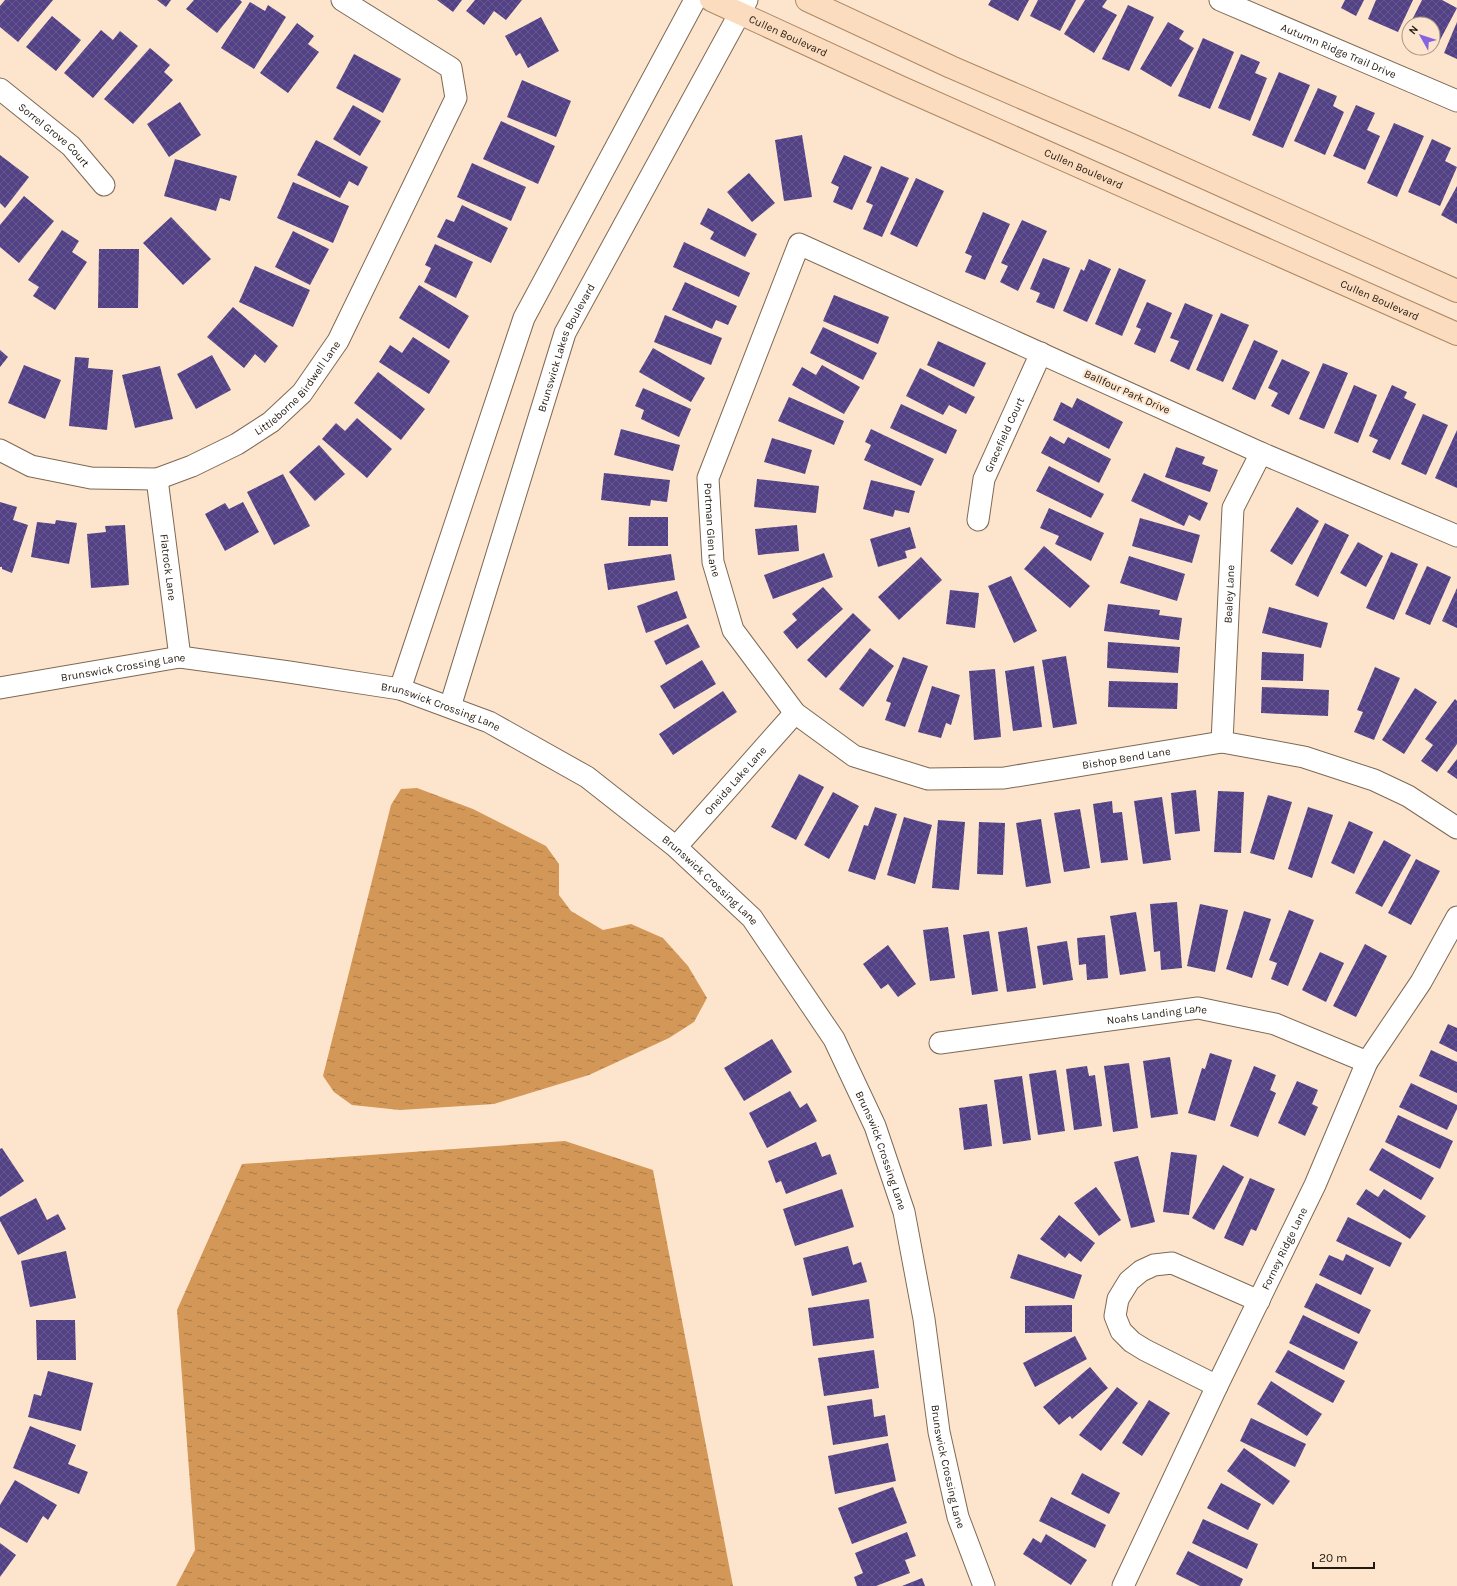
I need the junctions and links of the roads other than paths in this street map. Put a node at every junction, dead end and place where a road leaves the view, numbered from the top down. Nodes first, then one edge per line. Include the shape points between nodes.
1 (342, 0) edge
2 (695, 0) edge
3 (711, 0) edge
4 (807, 0) edge
5 (1220, 0) edge
6 (743, 7) edge
7 (0, 89) edge
8 (1457, 101) edge
9 (104, 185) dead end
10 (799, 244) joint
11 (1457, 291) edge
12 (1457, 334) edge
13 (1040, 353) junction
14 (0, 450) edge
15 (1261, 453) junction
16 (157, 479) junction
17 (978, 520) dead end
18 (1457, 536) edge
19 (180, 657) junction
20 (0, 688) edge
21 (400, 689) junction
22 (450, 707) junction
23 (795, 713) junction
24 (1222, 742) junction
25 (1457, 828) edge
26 (676, 847) junction
27 (1457, 917) edge
28 (940, 1043) dead end
29 (1367, 1062) junction
30 (1259, 1301) junction
31 (1217, 1386) junction
32 (984, 1586) edge
33 (1123, 1586) edge

1 - 16 street, Littleborne Birdwell Lane via 450,68 456,98 338,341 302,393 271,422 237,444 192,466
2 - 21 street via 524,318
3 - 6 main road, Cullen Boulevard
4 - 11 main road via 951,68 1127,143
5 - 8 street, Autumn Ridge Trail Drive
6 - 12 main road, Cullen Boulevard via 907,90
6 - 22 street, Brunswick Lakes Boulevard via 565,333
7 - 9 street, Sorrel Grove Court via 71,146
10 - 13 street, Ballfour Park Drive
10 - 23 street, Portman Glen Lane via 708,478 713,562 733,630
13 - 15 street, Ballfour Park Drive
13 - 17 street, Gracefield Court via 984,479
14 - 16 street, Littleborne Birdwell Lane via 31,466 91,478
15 - 18 street, Ballfour Park Drive
15 - 24 street, Bealey Lane via 1233,508
16 - 19 street, Flatrock Lane
19 - 20 street, Brunswick Crossing Lane
19 - 21 street, Brunswick Crossing Lane
21 - 22 street, Brunswick Crossing Lane
22 - 26 street, Brunswick Crossing Lane via 489,722 587,777
23 - 24 street, Bishop Bend Lane via 854,756 928,779 1004,778
23 - 26 street, Oneida Lake Lane
24 - 25 street, Bishop Bend Lane via 1304,757 1374,780 1408,796
26 - 32 street, Brunswick Crossing Lane via 752,918 834,1039 875,1126 904,1212 924,1319 939,1432 958,1517
27 - 29 street, Forney Ridge Lane via 1421,982
28 - 29 street, Noahs Landing Lane via 1198,1008 1275,1024
29 - 30 street, Forney Ridge Lane via 1315,1185
30 - 31 street, Forney Ridge Lane
30 - 31 street via 1172,1263 1154,1264 1141,1271 1129,1280 1118,1299 1115,1316 1121,1331 1132,1342
31 - 33 street, Forney Ridge Lane

